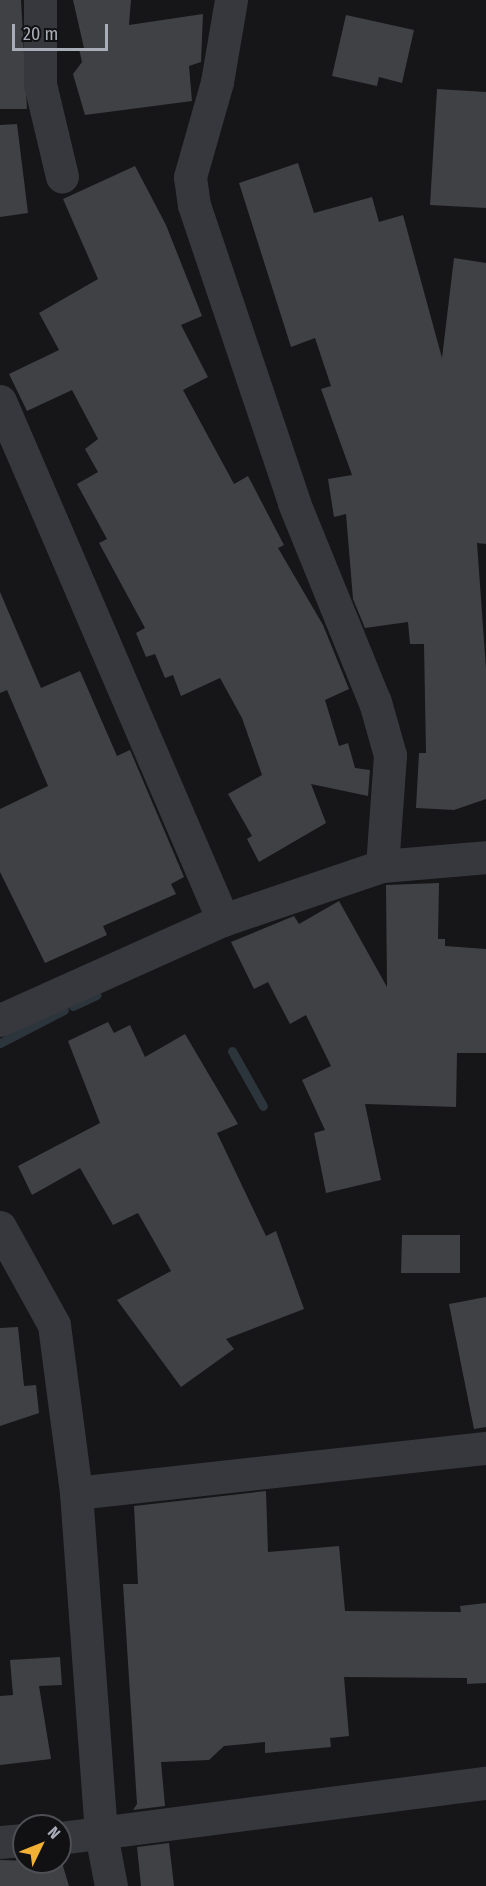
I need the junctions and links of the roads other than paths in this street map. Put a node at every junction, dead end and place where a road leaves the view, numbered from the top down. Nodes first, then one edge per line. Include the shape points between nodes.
1 (40, 0) edge
2 (231, 0) edge
3 (62, 176) dead end
4 (0, 401) edge
5 (486, 857) edge
6 (382, 866) junction
7 (223, 920) junction
8 (2, 1015) edge
9 (0, 1227) edge
10 (486, 1448) edge
11 (76, 1493) junction
12 (486, 1783) edge
13 (101, 1834) junction
14 (72, 1837) edge
15 (111, 1886) edge

1 - 3 street via 40,84
2 - 6 street via 217,82 190,177 194,205 294,503 375,702 390,755
4 - 7 street
5 - 6 street
6 - 7 street
7 - 8 street
9 - 11 street via 54,1325
10 - 11 street
11 - 13 street
12 - 13 street
13 - 14 street
13 - 15 street

